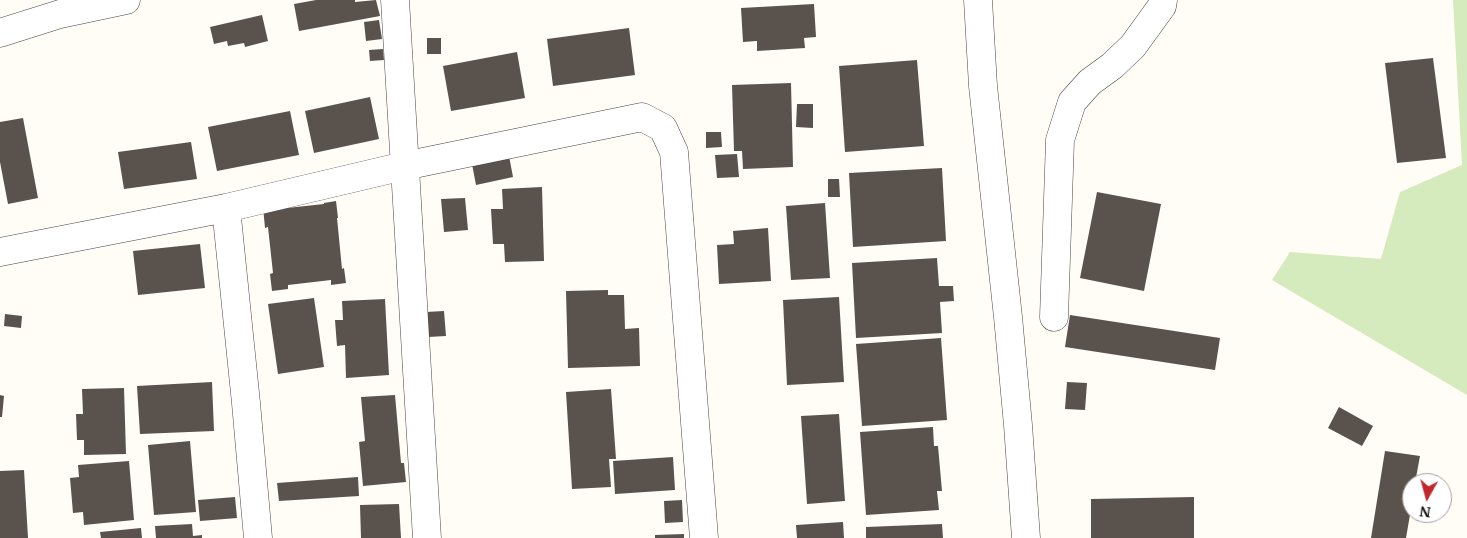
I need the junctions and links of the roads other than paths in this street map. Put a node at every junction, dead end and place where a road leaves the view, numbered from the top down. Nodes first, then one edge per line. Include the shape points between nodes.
1 (126, 0) edge
2 (395, 0) edge
3 (978, 0) edge
4 (1163, 0) edge
5 (58, 7) edge
6 (0, 32) edge
7 (404, 166) junction
8 (226, 208) junction
9 (0, 252) edge
10 (1054, 317) dead end
11 (258, 538) edge
12 (427, 538) edge
13 (704, 538) edge
14 (1026, 538) edge

1 - 5 street
2 - 7 street
3 - 14 street via 983,86 1018,425
4 - 10 street via 1133,46 1090,82 1072,102 1060,140
5 - 6 street
7 - 8 street
7 - 12 street
7 - 13 street via 642,117 663,128 674,152
8 - 9 street
8 - 11 street

